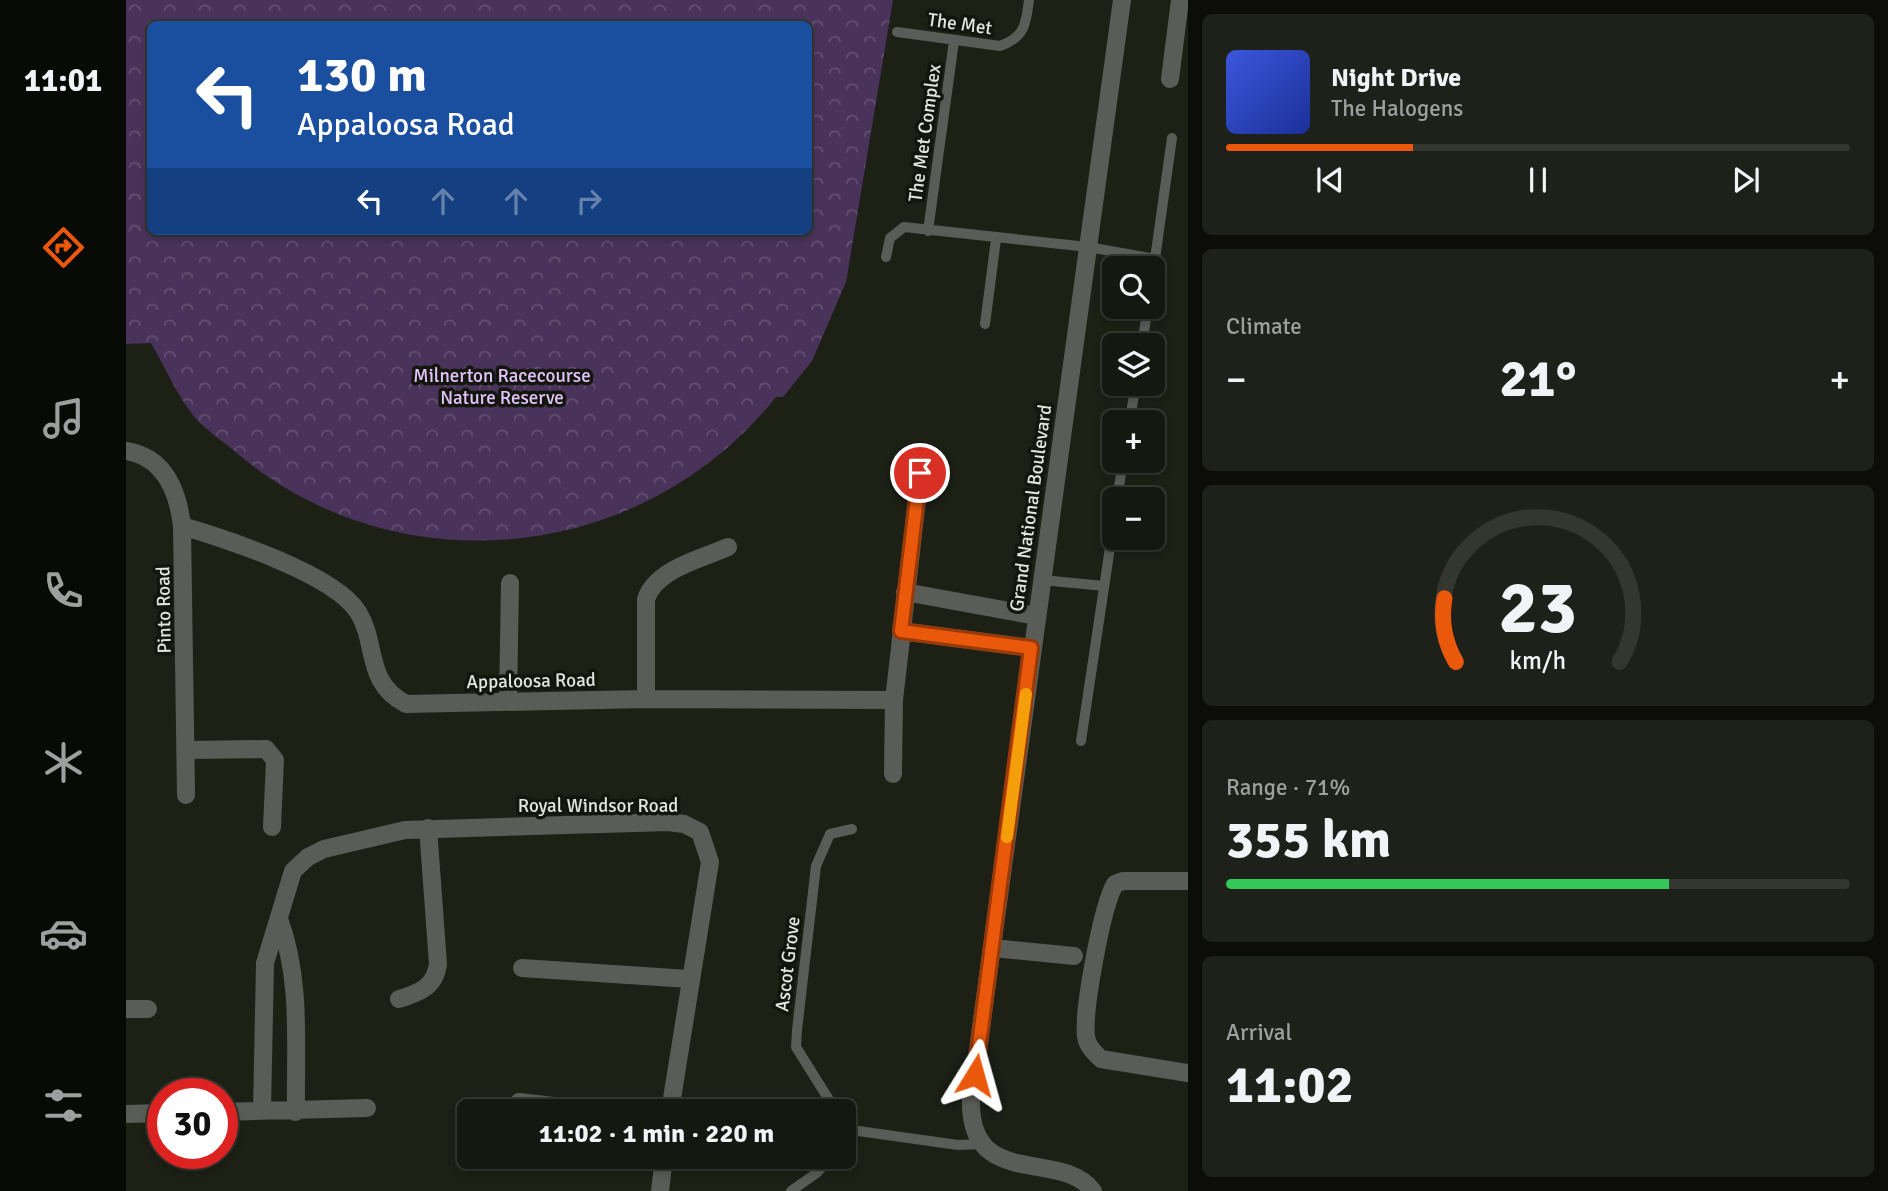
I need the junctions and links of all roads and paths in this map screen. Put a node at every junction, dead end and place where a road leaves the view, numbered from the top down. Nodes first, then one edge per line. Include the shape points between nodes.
1 (1029, 0) edge
2 (1122, 0) edge
3 (1180, 0) edge
4 (897, 32) dead end
5 (954, 41) junction
6 (1170, 79) dead end
7 (1172, 138) dead end
8 (928, 230) junction
9 (996, 239) junction
10 (1088, 247) junction
11 (1135, 256) edge
12 (1156, 256) edge
13 (887, 257) dead end
14 (985, 324) dead end
15 (126, 451) edge
16 (920, 473) dead end
17 (1121, 474) dead end
18 (1119, 487) edge
19 (183, 526) junction
20 (728, 547) dead end
21 (1110, 550) edge
22 (1042, 580) junction
23 (510, 583) dead end
24 (1104, 586) junction
25 (905, 592) junction
26 (1036, 616) junction
27 (901, 631) junction
28 (1031, 648) junction
29 (646, 699) junction
30 (894, 700) junction
31 (509, 701) junction
32 (1082, 741) dead end
33 (186, 750) junction
34 (893, 774) dead end
35 (186, 795) dead end
36 (272, 827) dead end
37 (428, 828) junction
38 (852, 829) dead end
39 (1188, 881) edge
40 (279, 919) junction
41 (993, 948) junction
42 (1074, 956) joint
43 (1093, 965) junction
44 (522, 968) dead end
45 (690, 979) junction
46 (399, 999) dead end
47 (126, 1009) edge
48 (148, 1009) dead end
49 (1188, 1073) edge
50 (672, 1099) edge
51 (828, 1099) edge
52 (367, 1108) dead end
53 (262, 1111) junction
54 (238, 1112) edge
55 (296, 1112) junction
56 (126, 1114) edge
57 (147, 1114) edge
58 (856, 1131) edge
59 (981, 1143) junction
60 (663, 1169) edge
61 (820, 1169) edge
62 (660, 1191) edge
63 (792, 1191) edge
64 (1093, 1191) edge

1 - 5 lane, The Met via 1026,29 1014,41 1000,46
2 - 10 street, Grand National Boulevard
3 - 6 street
4 - 5 lane, The Met
5 - 8 lane, The Met Complex
7 - 12 lane
8 - 9 lane
8 - 13 lane via 896,230
9 - 10 lane
9 - 14 lane
10 - 11 lane
10 - 22 street, Grand National Boulevard
15 - 19 street, Pinto Road via 152,461 170,480
16 - 25 street
17 - 18 lane
19 - 31 street, Appaloosa Road via 226,538 330,586 360,615 374,669 395,698 406,704
19 - 33 street, Pinto Road
20 - 29 street via 660,578 650,588 646,599
21 - 24 lane
22 - 24 lane
22 - 26 street, Grand National Boulevard
23 - 31 street
24 - 32 lane
25 - 26 street
25 - 27 street
26 - 28 street, Grand National Boulevard
27 - 28 street
27 - 30 street
28 - 41 street, Grand National Boulevard
29 - 30 street, Appaloosa Road
29 - 31 street, Appaloosa Road
30 - 34 street
33 - 35 street, Pinto Road
33 - 36 street via 266,749 272,753
37 - 40 street, Royal Windsor Road via 324,849 308,857 293,871
37 - 45 street, Royal Windsor Road via 668,822 700,832 709,862
37 - 46 street via 436,978 416,994
38 - 51 lane, Ascot Grove via 830,834 816,866 797,1030 796,1047
39 - 43 street via 1123,880 1115,884
40 - 53 street, Royal Windsor Road via 265,963
40 - 55 street via 292,957
41 - 42 street
41 - 59 street, Grand National Boulevard via 971,1100 971,1123
42 - 43 lane
43 - 49 street via 1086,1037 1091,1049 1101,1059
44 - 45 street
45 - 50 street, Royal Windsor Road
47 - 48 street
52 - 55 street
53 - 54 street
53 - 55 street
56 - 57 street
58 - 59 lane via 958,1145
59 - 64 street via 994,1159 1020,1169 1070,1176
60 - 62 street
61 - 63 lane

